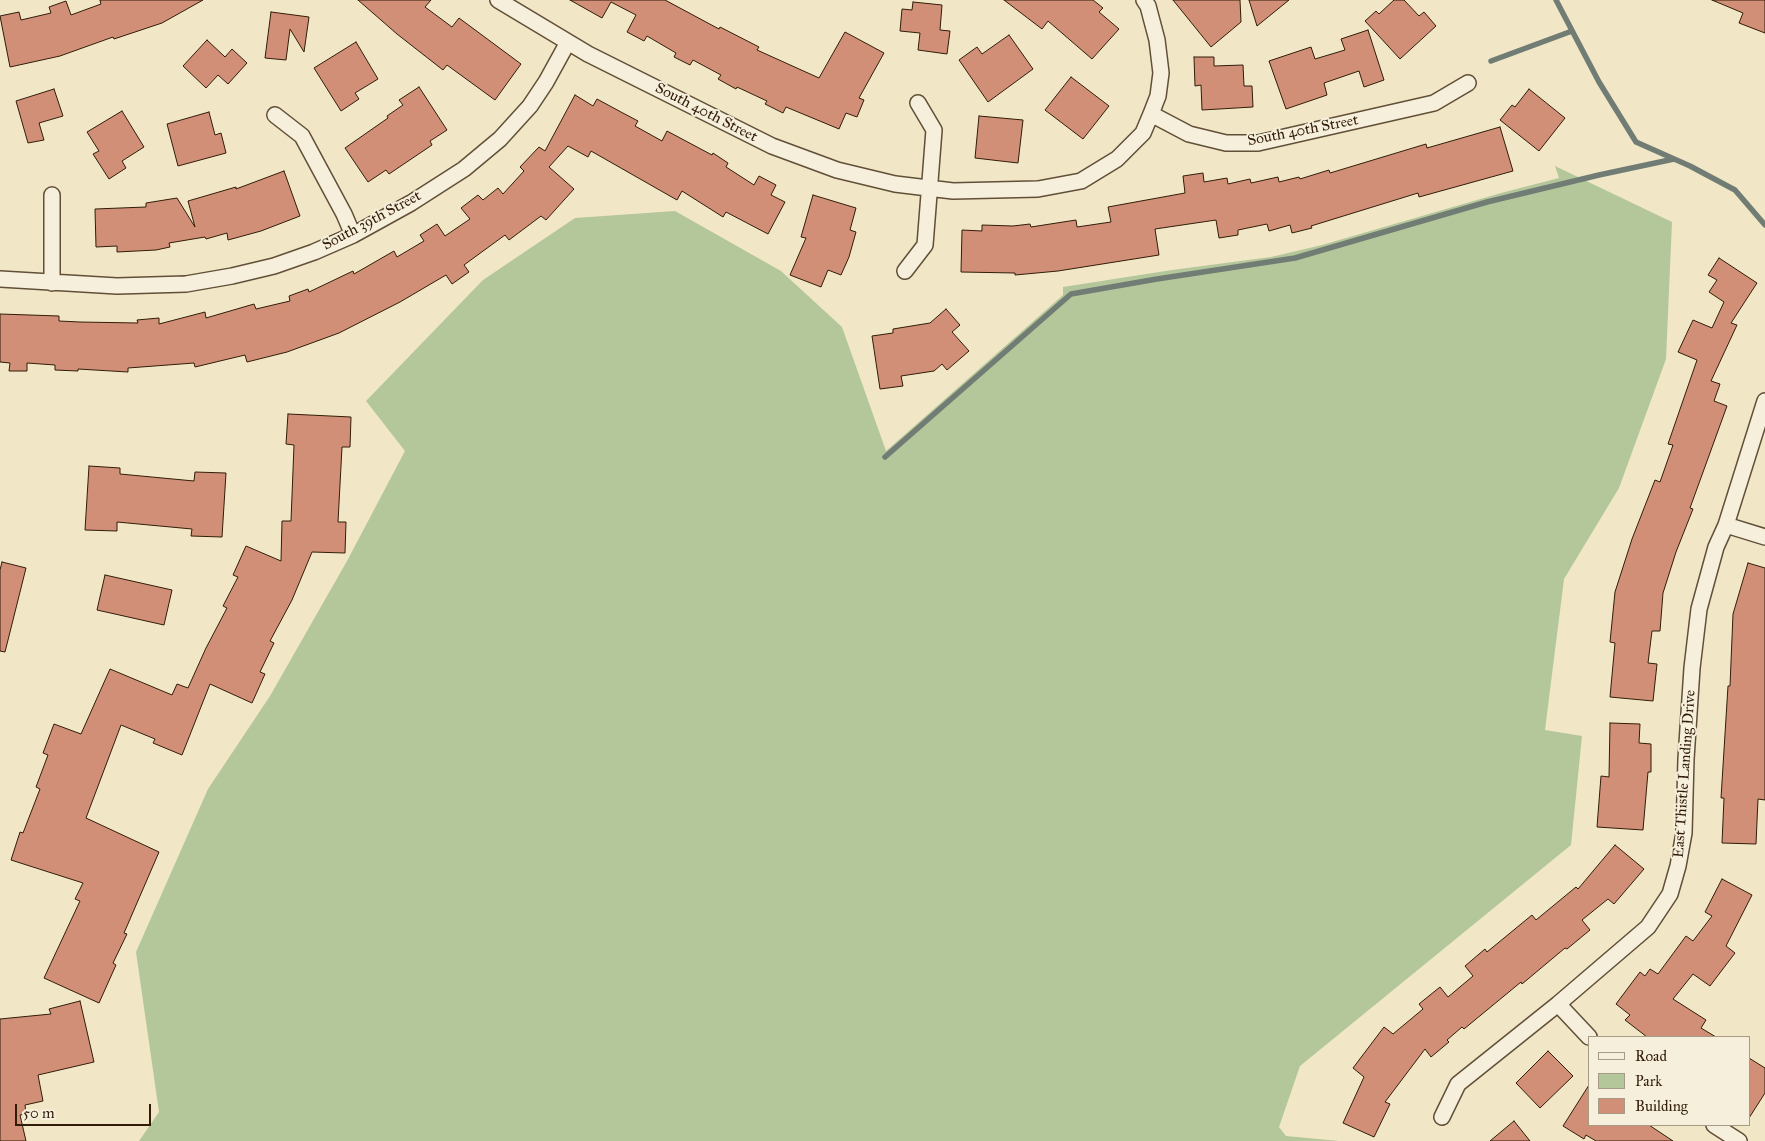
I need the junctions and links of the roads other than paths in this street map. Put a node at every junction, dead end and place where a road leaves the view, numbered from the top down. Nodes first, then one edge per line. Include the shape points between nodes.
1 (498, 0) edge
2 (1144, 0) edge
3 (568, 42) junction
4 (1468, 83) dead end
5 (918, 102) dead end
6 (1151, 114) junction
7 (275, 115) dead end
8 (929, 188) junction
9 (52, 195) dead end
10 (353, 235) junction
11 (905, 271) dead end
12 (0, 280) edge
13 (52, 282) junction
14 (1765, 401) edge
15 (1726, 525) junction
16 (1765, 537) edge
17 (1558, 1004) junction
18 (1588, 1036) edge
19 (1442, 1117) dead end
20 (1716, 1126) edge
21 (1739, 1141) edge

1 - 3 street, South 40th Street
2 - 6 street via 1157,40 1160,74 1158,96
3 - 8 street, South 40th Street via 772,146 837,170 895,184
3 - 10 street, South 39th Street via 530,106 500,139 464,169
4 - 6 street, South 40th Street via 1434,103 1258,143 1226,143 1189,134
5 - 8 street via 934,130
6 - 8 street, South 40th Street via 1143,133 1117,159 1081,181 1038,189 953,191
7 - 10 street via 302,136
8 - 11 street via 925,245
9 - 13 street
10 - 13 street, South 39th Street via 274,266 186,284 117,286
12 - 13 street, South 39th Street
14 - 15 street, East Thistle Landing Drive
15 - 16 street
15 - 17 street, East Thistle Landing Drive via 1716,547 1699,609 1692,668 1684,832 1670,894 1648,927
17 - 18 street
17 - 19 street, East Thistle Landing Drive via 1458,1084
20 - 21 street

